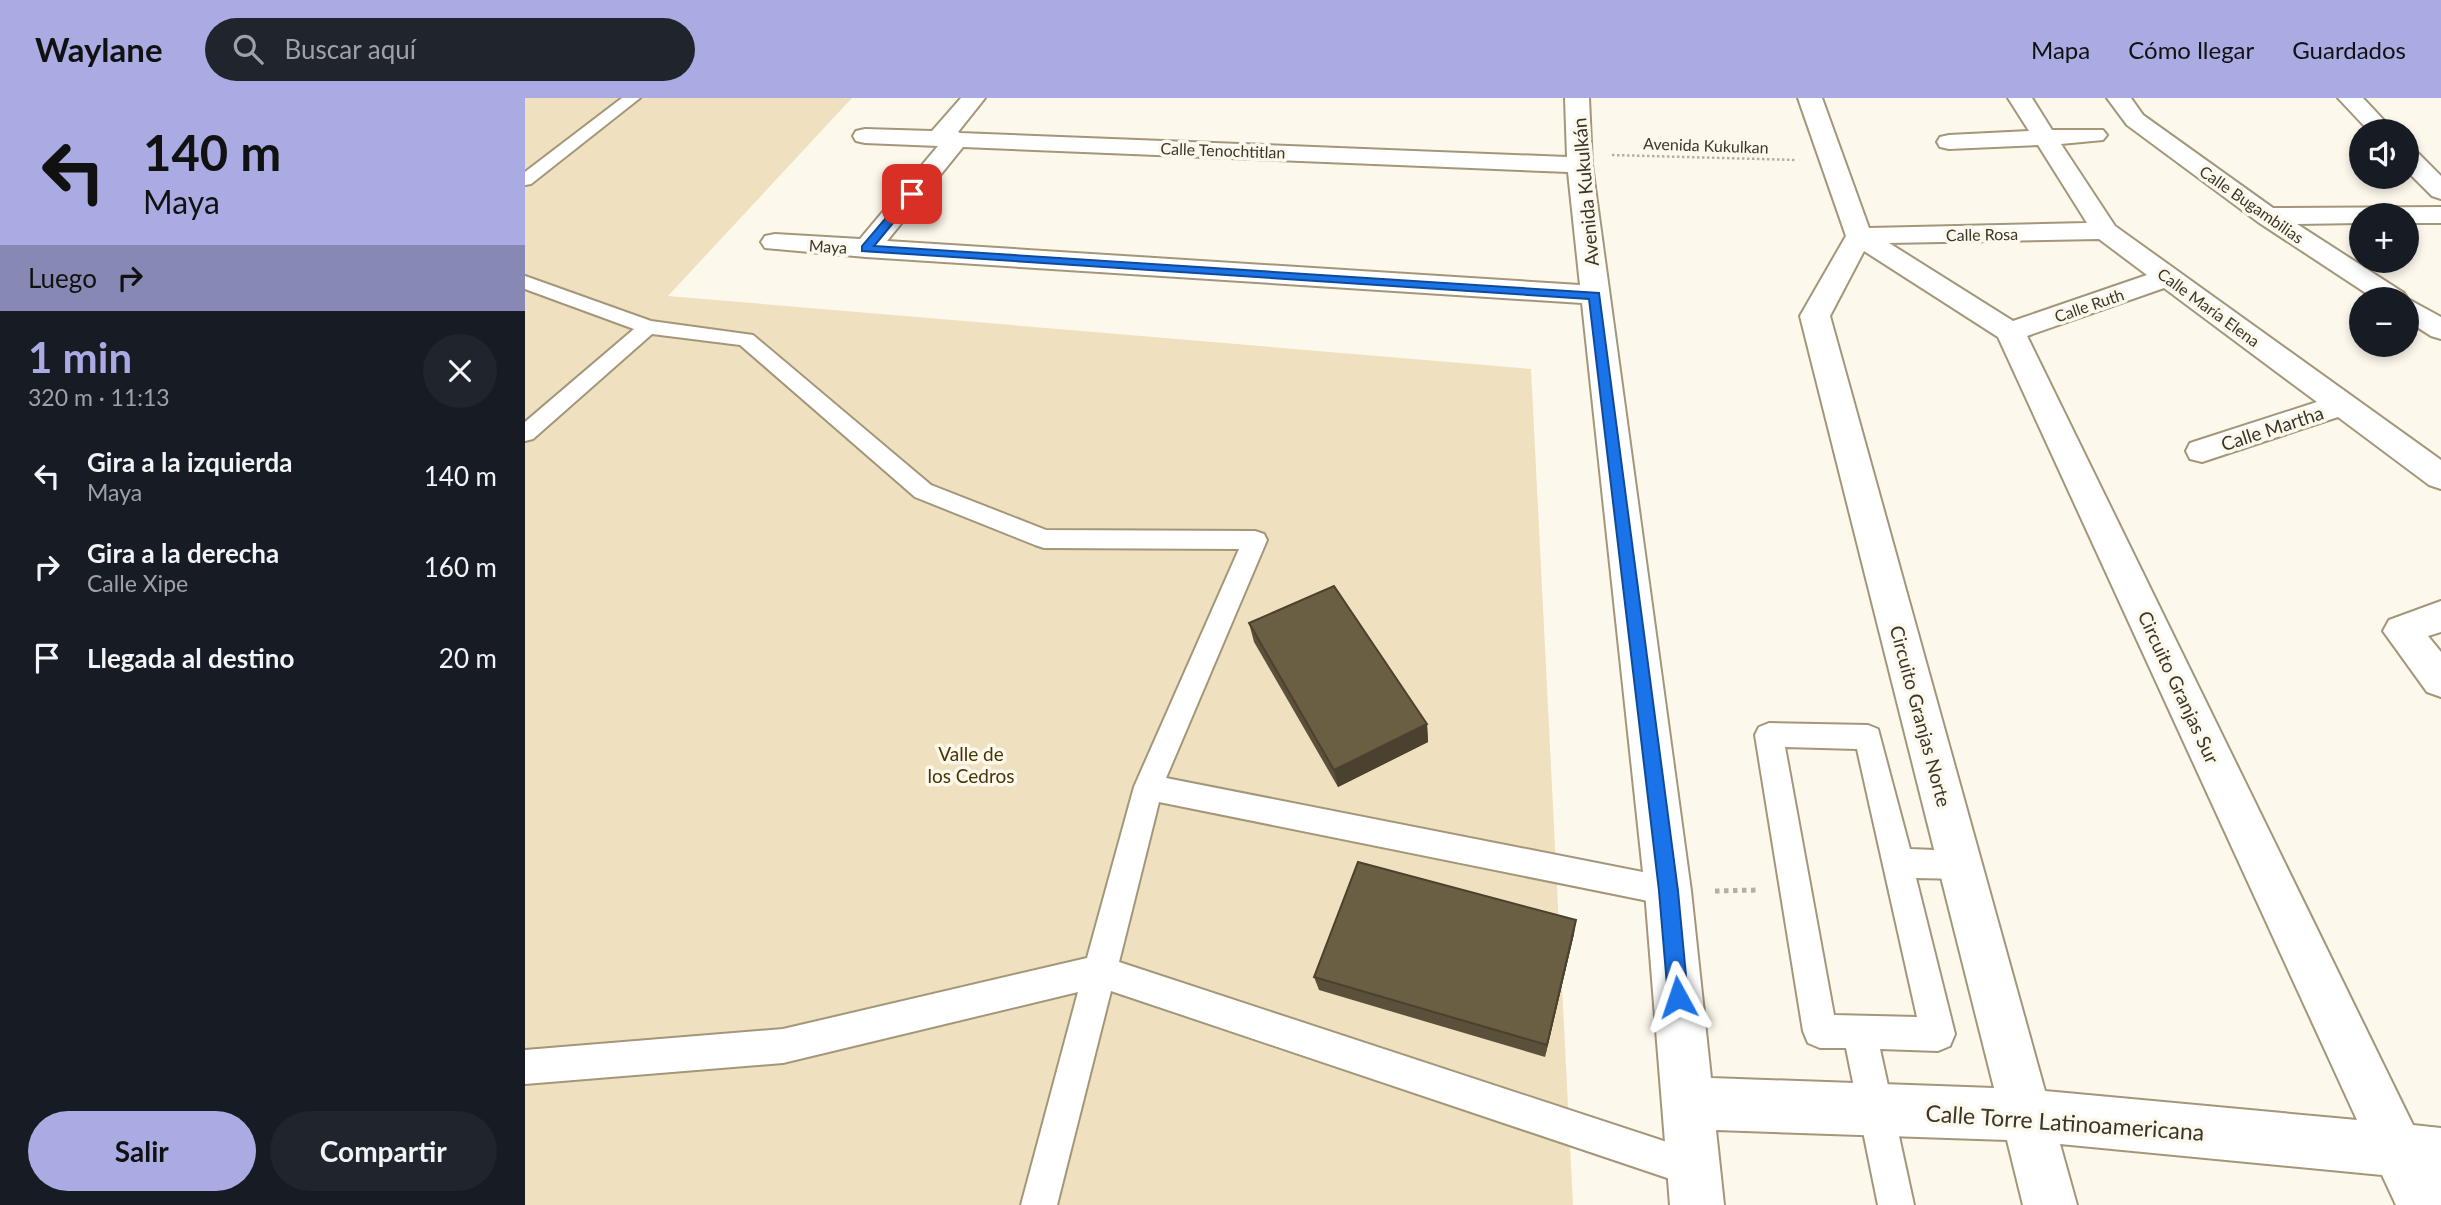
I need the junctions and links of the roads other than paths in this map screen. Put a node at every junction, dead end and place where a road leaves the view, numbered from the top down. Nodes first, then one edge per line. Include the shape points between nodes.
1 (632, 98) edge
2 (973, 98) edge
3 (1577, 98) edge
4 (1810, 98) edge
5 (2020, 98) edge
6 (2119, 98) edge
7 (2350, 98) edge
8 (2370, 119) edge
9 (2095, 135) dead end
10 (865, 136) dead end
11 (948, 139) junction
12 (2046, 139) junction
13 (1949, 142) dead end
14 (1580, 159) junction
15 (2419, 168) edge
16 (525, 180) edge
17 (2441, 191) edge
18 (2349, 215) edge
19 (2419, 215) edge
20 (2441, 215) edge
21 (2267, 216) junction
22 (2105, 231) junction
23 (1859, 236) junction
24 (775, 242) dead end
25 (866, 248) junction
26 (2168, 277) junction
27 (525, 282) edge
28 (2376, 287) edge
29 (1595, 295) junction
30 (2419, 316) edge
31 (648, 327) junction
32 (2441, 330) edge
33 (2010, 332) junction
34 (2343, 405) junction
35 (525, 434) edge
36 (2202, 451) dead end
37 (2441, 477) edge
38 (2441, 616) edge
39 (2441, 681) edge
40 (1148, 787) junction
41 (1898, 863) junction
42 (1960, 865) junction
43 (1668, 891) junction
44 (1098, 971) junction
45 (1859, 1031) junction
46 (525, 1067) edge
47 (1688, 1103) junction
48 (1874, 1110) junction
49 (2024, 1115) junction
50 (2420, 1152) edge
51 (1695, 1187) edge
52 (1039, 1205) edge
53 (1896, 1205) edge
54 (2050, 1205) edge
55 (2424, 1205) edge

1 - 16 lane
2 - 11 street
3 - 14 street, Avenida Kukulkán
4 - 23 street
5 - 12 street, Calle María Elena
6 - 21 street, Calle Bugambilias via 2135,120
7 - 8 street
9 - 12 street
10 - 11 street, Calle Tenochtitlan
11 - 14 street, Calle Tenochtitlan
11 - 25 street
12 - 13 street
12 - 22 street, Calle María Elena
14 - 29 street, Avenida Kukulkán
15 - 17 street
18 - 21 street
19 - 20 street
21 - 28 street, Calle Bugambilias
22 - 23 street, Calle Rosa
22 - 26 street, Calle María Elena
23 - 33 street
23 - 42 street, Circuito Granjas Norte via 1815,316
24 - 25 street, Maya
25 - 29 street, Maya
26 - 33 street, Calle Ruth
26 - 34 street, Calle María Elena
27 - 31 lane
29 - 43 street, Avenida Kukulkán
30 - 32 street
31 - 35 lane
31 - 40 lane via 746,339 923,491 1044,539 1255,540
33 - 50 street, Circuito Granjas Sur
34 - 36 street, Calle Martha
34 - 37 street, Calle María Elena
38 - 39 street via 2402,631
40 - 43 lane
40 - 44 lane
41 - 42 lane
41 - 45 lane via 1938,1034
41 - 45 lane via 1868,737 1769,735 1820,1031
42 - 49 street, Circuito Granjas Norte
43 - 47 street, Avenida Kukulkán
44 - 46 lane via 783,1045
44 - 51 lane
44 - 52 lane
45 - 48 lane
47 - 48 street, Calle Torre Latinoamericana
47 - 51 street, Avenida Kukulkán
48 - 49 street, Calle Torre Latinoamericana
48 - 53 lane
49 - 50 street, Calle Torre Latinoamericana
49 - 54 street, Circuito Granjas Norte
50 - 55 street, Circuito Granjas Sur

